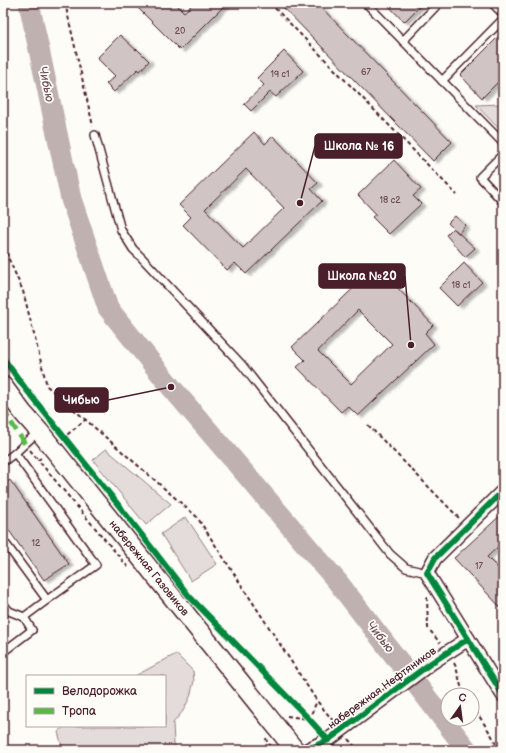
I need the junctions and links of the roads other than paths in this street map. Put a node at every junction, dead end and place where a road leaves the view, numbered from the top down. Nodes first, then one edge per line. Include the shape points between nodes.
1 (366, 3) edge
2 (439, 3) edge
3 (492, 3) edge
4 (503, 14) edge
5 (503, 19) edge
6 (403, 41) junction
7 (442, 81) junction
8 (95, 135) road end
9 (503, 143) edge
10 (503, 154) edge
11 (503, 202) edge
12 (3, 386) edge
13 (39, 431) junction
14 (15, 453) junction
15 (3, 462) edge
16 (502, 494) edge
17 (3, 540) edge
18 (427, 573) junction
19 (47, 600) junction
20 (3, 603) edge
21 (24, 617) junction
22 (468, 639) junction
23 (3, 652) edge
24 (503, 695) edge
25 (295, 750) edge
26 (307, 750) edge

1 - 6 lane
2 - 6 lane
3 - 4 lane
5 - 7 lane
6 - 7 lane
7 - 9 lane
8 - 18 lane via 121,230 133,249 242,365 390,554 406,568
10 - 11 lane via 480,177
12 - 13 main road, набережная Газовиков
13 - 14 lane
13 - 25 main road, набережная Газовиков
14 - 15 lane
14 - 19 lane via 96,565
16 - 18 street via 434,558
17 - 19 lane
18 - 22 street
19 - 21 lane
20 - 21 lane via 9,612
21 - 23 lane via 32,630
22 - 24 street
22 - 26 street, набережная Нефтяников via 431,663 328,740

